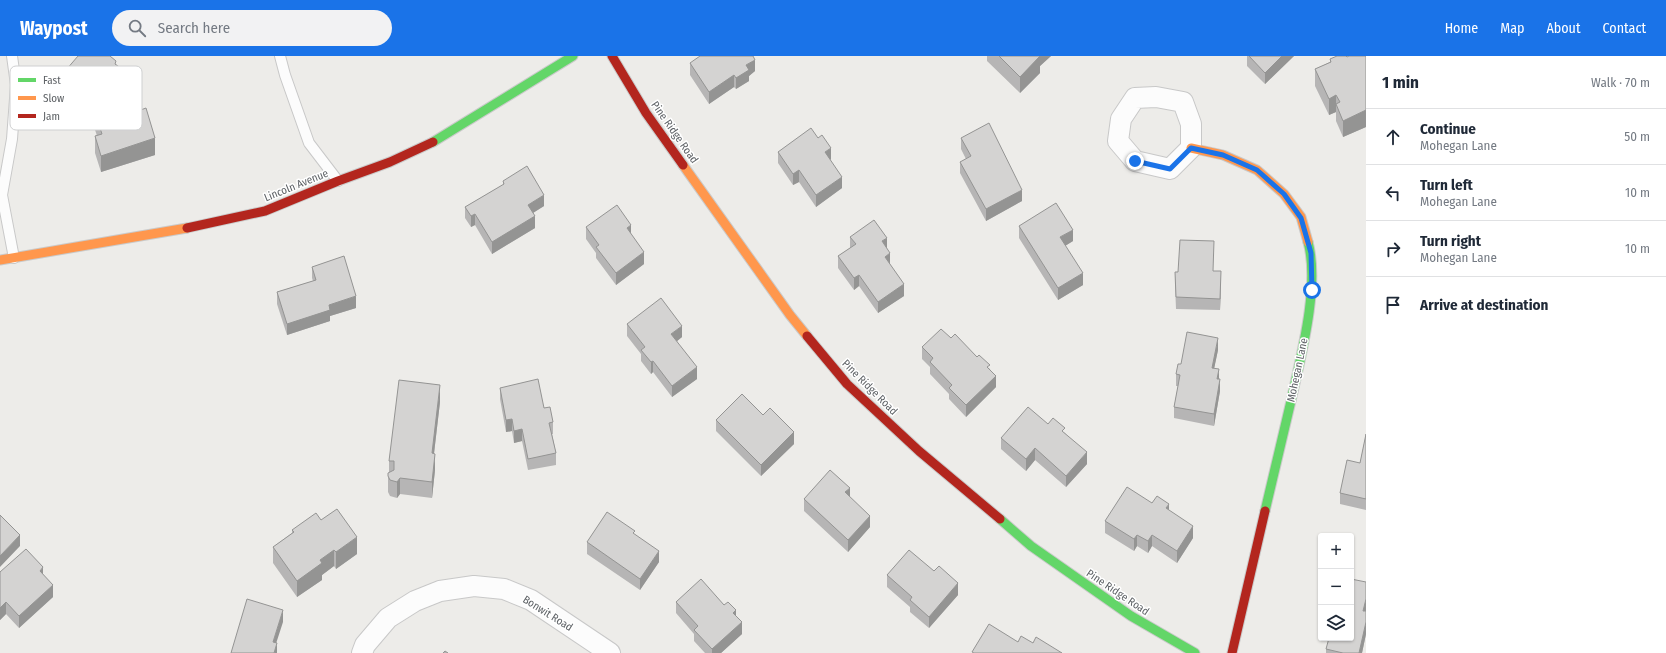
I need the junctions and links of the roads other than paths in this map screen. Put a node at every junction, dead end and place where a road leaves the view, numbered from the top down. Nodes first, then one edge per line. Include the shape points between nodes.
1 (12, 56) edge
2 (280, 56) edge
3 (573, 56) edge
4 (612, 56) edge
5 (13, 66) edge
6 (12, 130) edge
7 (1191, 148) dead end
8 (338, 181) junction
9 (14, 258) junction
10 (0, 260) edge
11 (362, 653) edge
12 (610, 653) edge
13 (1195, 653) edge
14 (1232, 653) edge

1 - 5 lane
2 - 8 lane via 309,143
3 - 8 street, Lincoln Avenue via 439,139 390,162
4 - 13 street, Pine Ridge Road via 646,113 790,315 847,384 919,451 1031,546 1131,616
6 - 9 lane via 2,195
7 - 14 street, Mohegan Lane via 1223,155 1257,170 1284,194 1301,218 1311,253 1312,290 1301,358
8 - 9 street, Lincoln Avenue via 265,211 179,230
9 - 10 street, Lincoln Avenue
11 - 12 street, Bonwit Road via 365,645 388,618 415,601 440,591 474,586 504,589 531,600

